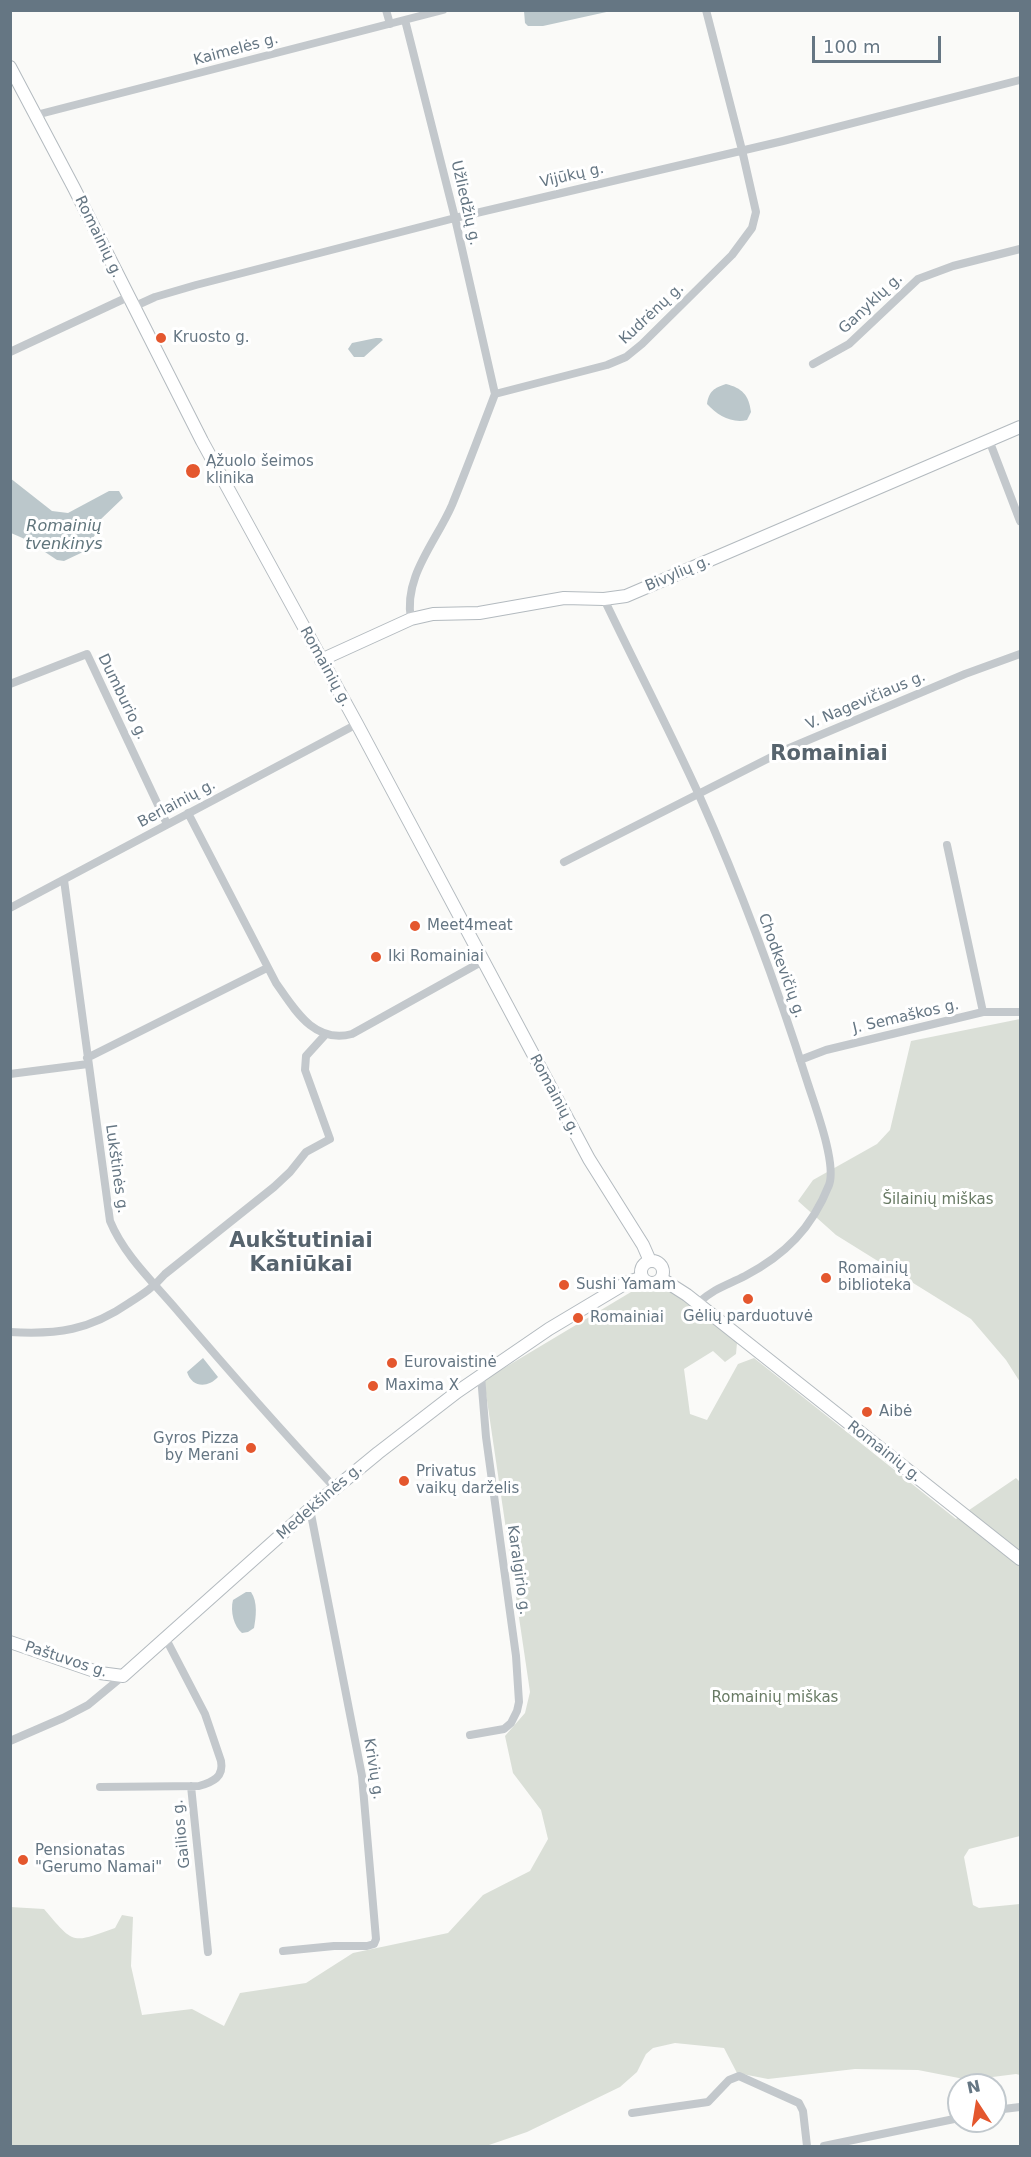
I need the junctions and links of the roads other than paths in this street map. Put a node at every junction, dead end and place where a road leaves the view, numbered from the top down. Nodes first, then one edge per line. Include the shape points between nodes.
1 (386, 10) edge
2 (443, 10) edge
3 (706, 10) edge
4 (405, 20) junction
5 (390, 24) junction
6 (10, 67) edge
7 (1020, 80) edge
8 (36, 115) junction
9 (742, 150) junction
10 (455, 218) junction
11 (1020, 249) edge
12 (130, 302) junction
13 (10, 352) edge
14 (813, 364) dead end
15 (495, 394) junction
16 (1020, 427) edge
17 (989, 440) junction
18 (1020, 521) edge
19 (604, 598) junction
20 (411, 619) junction
21 (1020, 654) edge
22 (321, 660) junction
23 (10, 684) edge
24 (357, 724) junction
25 (699, 794) junction
26 (188, 813) junction
27 (168, 824) junction
28 (947, 844) dead end
29 (564, 862) dead end
30 (64, 880) junction
31 (10, 908) edge
32 (483, 961) junction
33 (267, 968) junction
34 (983, 1012) junction
35 (1020, 1012) edge
36 (325, 1035) junction
37 (800, 1060) junction
38 (87, 1061) junction
39 (10, 1074) edge
40 (650, 1261) junction
41 (642, 1277) junction
42 (662, 1279) junction
43 (154, 1287) junction
44 (698, 1303) junction
45 (10, 1332) edge
46 (481, 1376) junction
47 (335, 1488) junction
48 (310, 1509) junction
49 (1020, 1559) edge
50 (166, 1639) junction
51 (10, 1642) edge
52 (123, 1676) junction
53 (470, 1735) dead end
54 (10, 1741) edge
55 (191, 1786) junction
56 (100, 1787) dead end
57 (283, 1951) dead end
58 (208, 1952) dead end
59 (632, 2113) dead end
60 (947, 2120) edge
61 (807, 2146) edge
62 (824, 2146) edge

1 - 5 street
2 - 4 street, Kaimelės g.
3 - 9 street, Kudrėnų g.
4 - 5 street, Kaimelės g.
4 - 10 street, Užliedžių g.
5 - 8 street, Kaimelės g.
6 - 8 main road, Romainių g.
7 - 9 street, Vijūkų g.
8 - 12 main road, Romainių g.
9 - 10 street, Vijūkų g.
9 - 15 street, Kudrėnų g. via 756,212 752,228 732,255 642,344 607,365
10 - 12 street, Vijūkų g.
10 - 15 street, Užliedžių g.
11 - 14 street, Ganyklų g. via 918,279 849,344
12 - 13 street
12 - 22 main road, Romainių g.
15 - 20 street via 452,506 419,566 409,608
16 - 17 main road, Bivylių g.
17 - 18 street
17 - 19 main road, Bivylių g. via 626,596
19 - 20 main road, Bivylių g. via 564,598 503,610
19 - 25 street, Chodkevičių g.
20 - 22 main road, Bivylių g.
21 - 25 street, V. Nagevičiaus g. via 787,749
22 - 24 main road, Romainių g.
23 - 27 street, Dumburio g. via 87,654
24 - 26 street, Berlainių g.
24 - 32 main road, Romainių g.
25 - 29 street, V. Nagevičiaus g.
25 - 37 street, Chodkevičių g. via 754,926
26 - 27 street, Berlainių g.
26 - 33 street
27 - 30 street, Berlainių g.
28 - 34 street
30 - 31 street, Berlainių g.
30 - 38 street, Lukštinės g.
32 - 36 street via 352,1034 339,1038
32 - 40 main road, Romainių g. via 588,1159
33 - 36 street via 291,1005
33 - 38 street
34 - 35 street, J. Semaškos g.
34 - 37 street, J. Semaškos g. via 826,1050
36 - 43 street via 306,1056 304,1070 330,1139 306,1152 274,1187
37 - 44 street, Chodkevičių g. via 826,1141 830,1183 814,1217 787,1248 743,1277 713,1290
38 - 39 street
38 - 43 street, Lukštinės g. via 110,1221
40 - 41 main road via 643,1265
40 - 42 main road via 663,1268
41 - 42 main road via 651,1284
41 - 46 main road, Medekšinės g. via 549,1329
42 - 44 main road, Romainių g.
43 - 45 street via 84,1327 40,1334
43 - 47 street, Lukštinės g.
44 - 49 main road, Romainių g.
46 - 47 main road, Medekšinės g.
46 - 53 street, Karalgirio g. via 519,1702 511,1723 504,1729
47 - 48 main road, Medekšinės g.
48 - 50 main road, Medekšinės g.
48 - 57 street, Krivių g. via 362,1776 376,1939 368,1946
50 - 52 main road, Medekšinės g.
50 - 55 street, Gailios g. via 205,1714 223,1768 214,1781
51 - 52 main road, Paštuvos g. via 100,1673
52 - 54 street, Medekšinės g. via 88,1705
55 - 56 street
55 - 58 street, Gailios g.
59 - 61 street via 708,2102 729,2080 739,2076 799,2103
60 - 62 street

